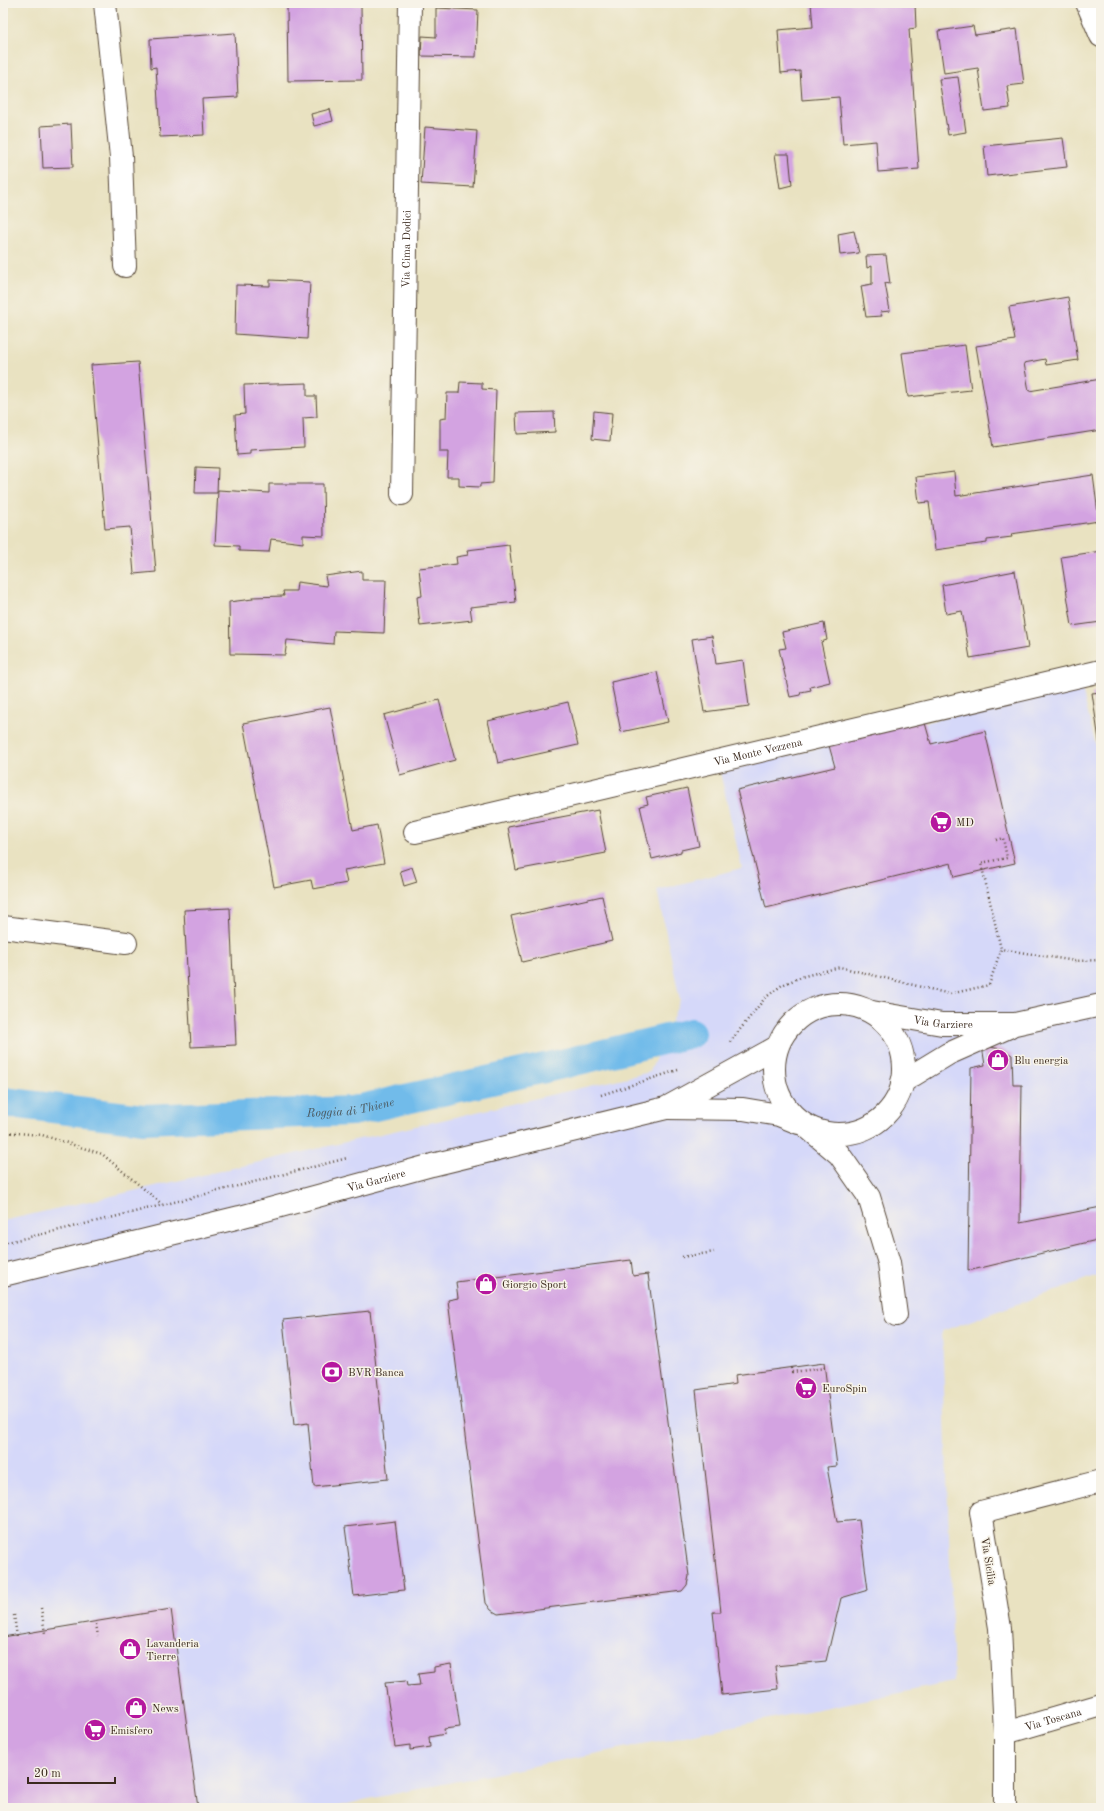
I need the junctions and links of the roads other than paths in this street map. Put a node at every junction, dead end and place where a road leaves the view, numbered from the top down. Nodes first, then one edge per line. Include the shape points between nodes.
1 (105, 3) edge
2 (410, 3) edge
3 (1087, 3) edge
4 (1101, 36) edge
5 (125, 266) dead end
6 (402, 494) dead end
7 (1101, 671) edge
8 (415, 832) dead end
9 (3, 927) edge
10 (126, 943) dead end
11 (1101, 1005) edge
12 (872, 1012) junction
13 (1015, 1024) junction
14 (777, 1047) junction
15 (902, 1082) junction
16 (666, 1108) junction
17 (807, 1127) junction
18 (3, 1275) edge
19 (896, 1315) dead end
20 (1101, 1481) edge
21 (1101, 1705) edge
22 (1005, 1733) junction
23 (1005, 1808) edge

1 - 5 street via 121,157
2 - 6 street, Via Cima Dodici
3 - 4 street
7 - 8 street, Via Monte Vezzena
9 - 10 street
11 - 13 street, Via Garziere
12 - 13 street, Via Garziere via 942,1024
12 - 14 street, Via Garziere via 854,1005 816,1007 799,1016 786,1030
12 - 15 street, Via Garziere via 883,1020 899,1042 903,1055
13 - 15 street, Via Garziere via 948,1054
14 - 16 street, Via Garziere
14 - 17 street, Via Garziere via 773,1065 775,1084 781,1101 793,1116
15 - 17 street, Via Garziere via 893,1105 877,1122 855,1132 830,1134
16 - 17 street, Via Garziere via 743,1109 779,1114
16 - 18 street, Via Garziere
17 - 19 street via 839,1154 868,1197 889,1263
20 - 22 street, Via Sicilia via 982,1512 1000,1628
21 - 22 street, Via Toscana
22 - 23 street

